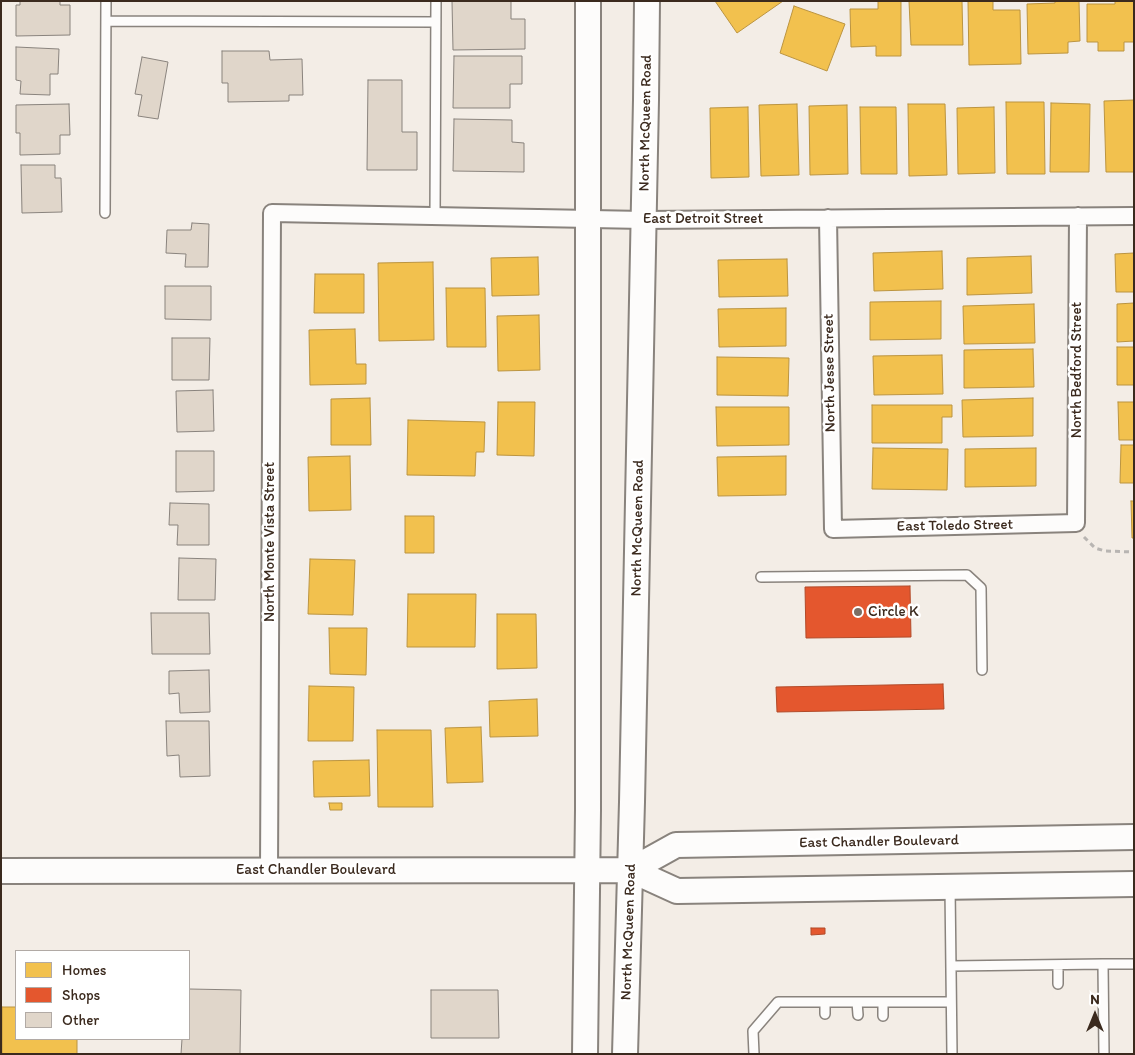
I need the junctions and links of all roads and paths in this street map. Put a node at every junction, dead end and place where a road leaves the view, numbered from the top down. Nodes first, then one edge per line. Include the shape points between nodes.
1 (106, 1) edge
2 (436, 1) edge
3 (588, 1) edge
4 (647, 1) edge
5 (106, 21) junction
6 (436, 22) junction
7 (105, 213) dead end
8 (272, 213) joint
9 (435, 216) junction
10 (1078, 216) junction
11 (1134, 216) edge
12 (588, 218) junction
13 (828, 218) junction
14 (644, 220) junction
15 (1074, 523) junction
16 (833, 529) joint
17 (1134, 552) edge
18 (761, 577) dead end
19 (982, 670) dead end
20 (1134, 838) edge
21 (268, 870) junction
22 (587, 870) junction
23 (631, 870) junction
24 (1, 871) edge
25 (1134, 884) edge
26 (950, 887) junction
27 (1103, 964) junction
28 (1134, 964) edge
29 (1058, 965) junction
30 (951, 966) junction
31 (1058, 984) dead end
32 (825, 1002) junction
33 (857, 1002) junction
34 (882, 1002) junction
35 (951, 1002) junction
36 (825, 1014) dead end
37 (858, 1015) dead end
38 (882, 1016) dead end
39 (585, 1054) edge
40 (625, 1054) edge
41 (754, 1054) edge
42 (952, 1054) edge
43 (1104, 1054) edge

1 - 5 lane
2 - 6 lane
3 - 12 main road
4 - 14 main road, North McQueen Road
5 - 6 lane
5 - 7 lane
6 - 9 lane
8 - 9 street, East Detroit Street
8 - 21 street, North Monte Vista Street
9 - 12 street, East Detroit Street
10 - 11 street, East Detroit Street
10 - 13 street, East Detroit Street
10 - 15 street, North Bedford Street
12 - 14 street, East Detroit Street
12 - 22 main road
13 - 14 street, East Detroit Street
13 - 16 street, North Jesse Street
14 - 23 main road, North McQueen Road
15 - 16 street, East Toledo Street
15 - 17 path via 1095,548
18 - 19 lane via 968,575 981,588
20 - 23 main road, East Chandler Boulevard via 676,845
21 - 22 main road, East Chandler Boulevard
21 - 24 main road, East Chandler Boulevard
22 - 23 main road, East Chandler Boulevard
22 - 39 main road
23 - 26 main road, East Chandler Boulevard via 677,891
23 - 40 main road, North McQueen Road
25 - 26 main road, East Chandler Boulevard
26 - 30 lane
27 - 28 lane
27 - 29 lane
27 - 43 lane
29 - 30 lane
29 - 31 lane
30 - 35 lane
32 - 33 lane
32 - 36 lane
32 - 41 lane via 798,1007 778,1002 753,1031
33 - 34 lane
33 - 37 lane
34 - 35 lane
34 - 38 lane
35 - 42 lane

